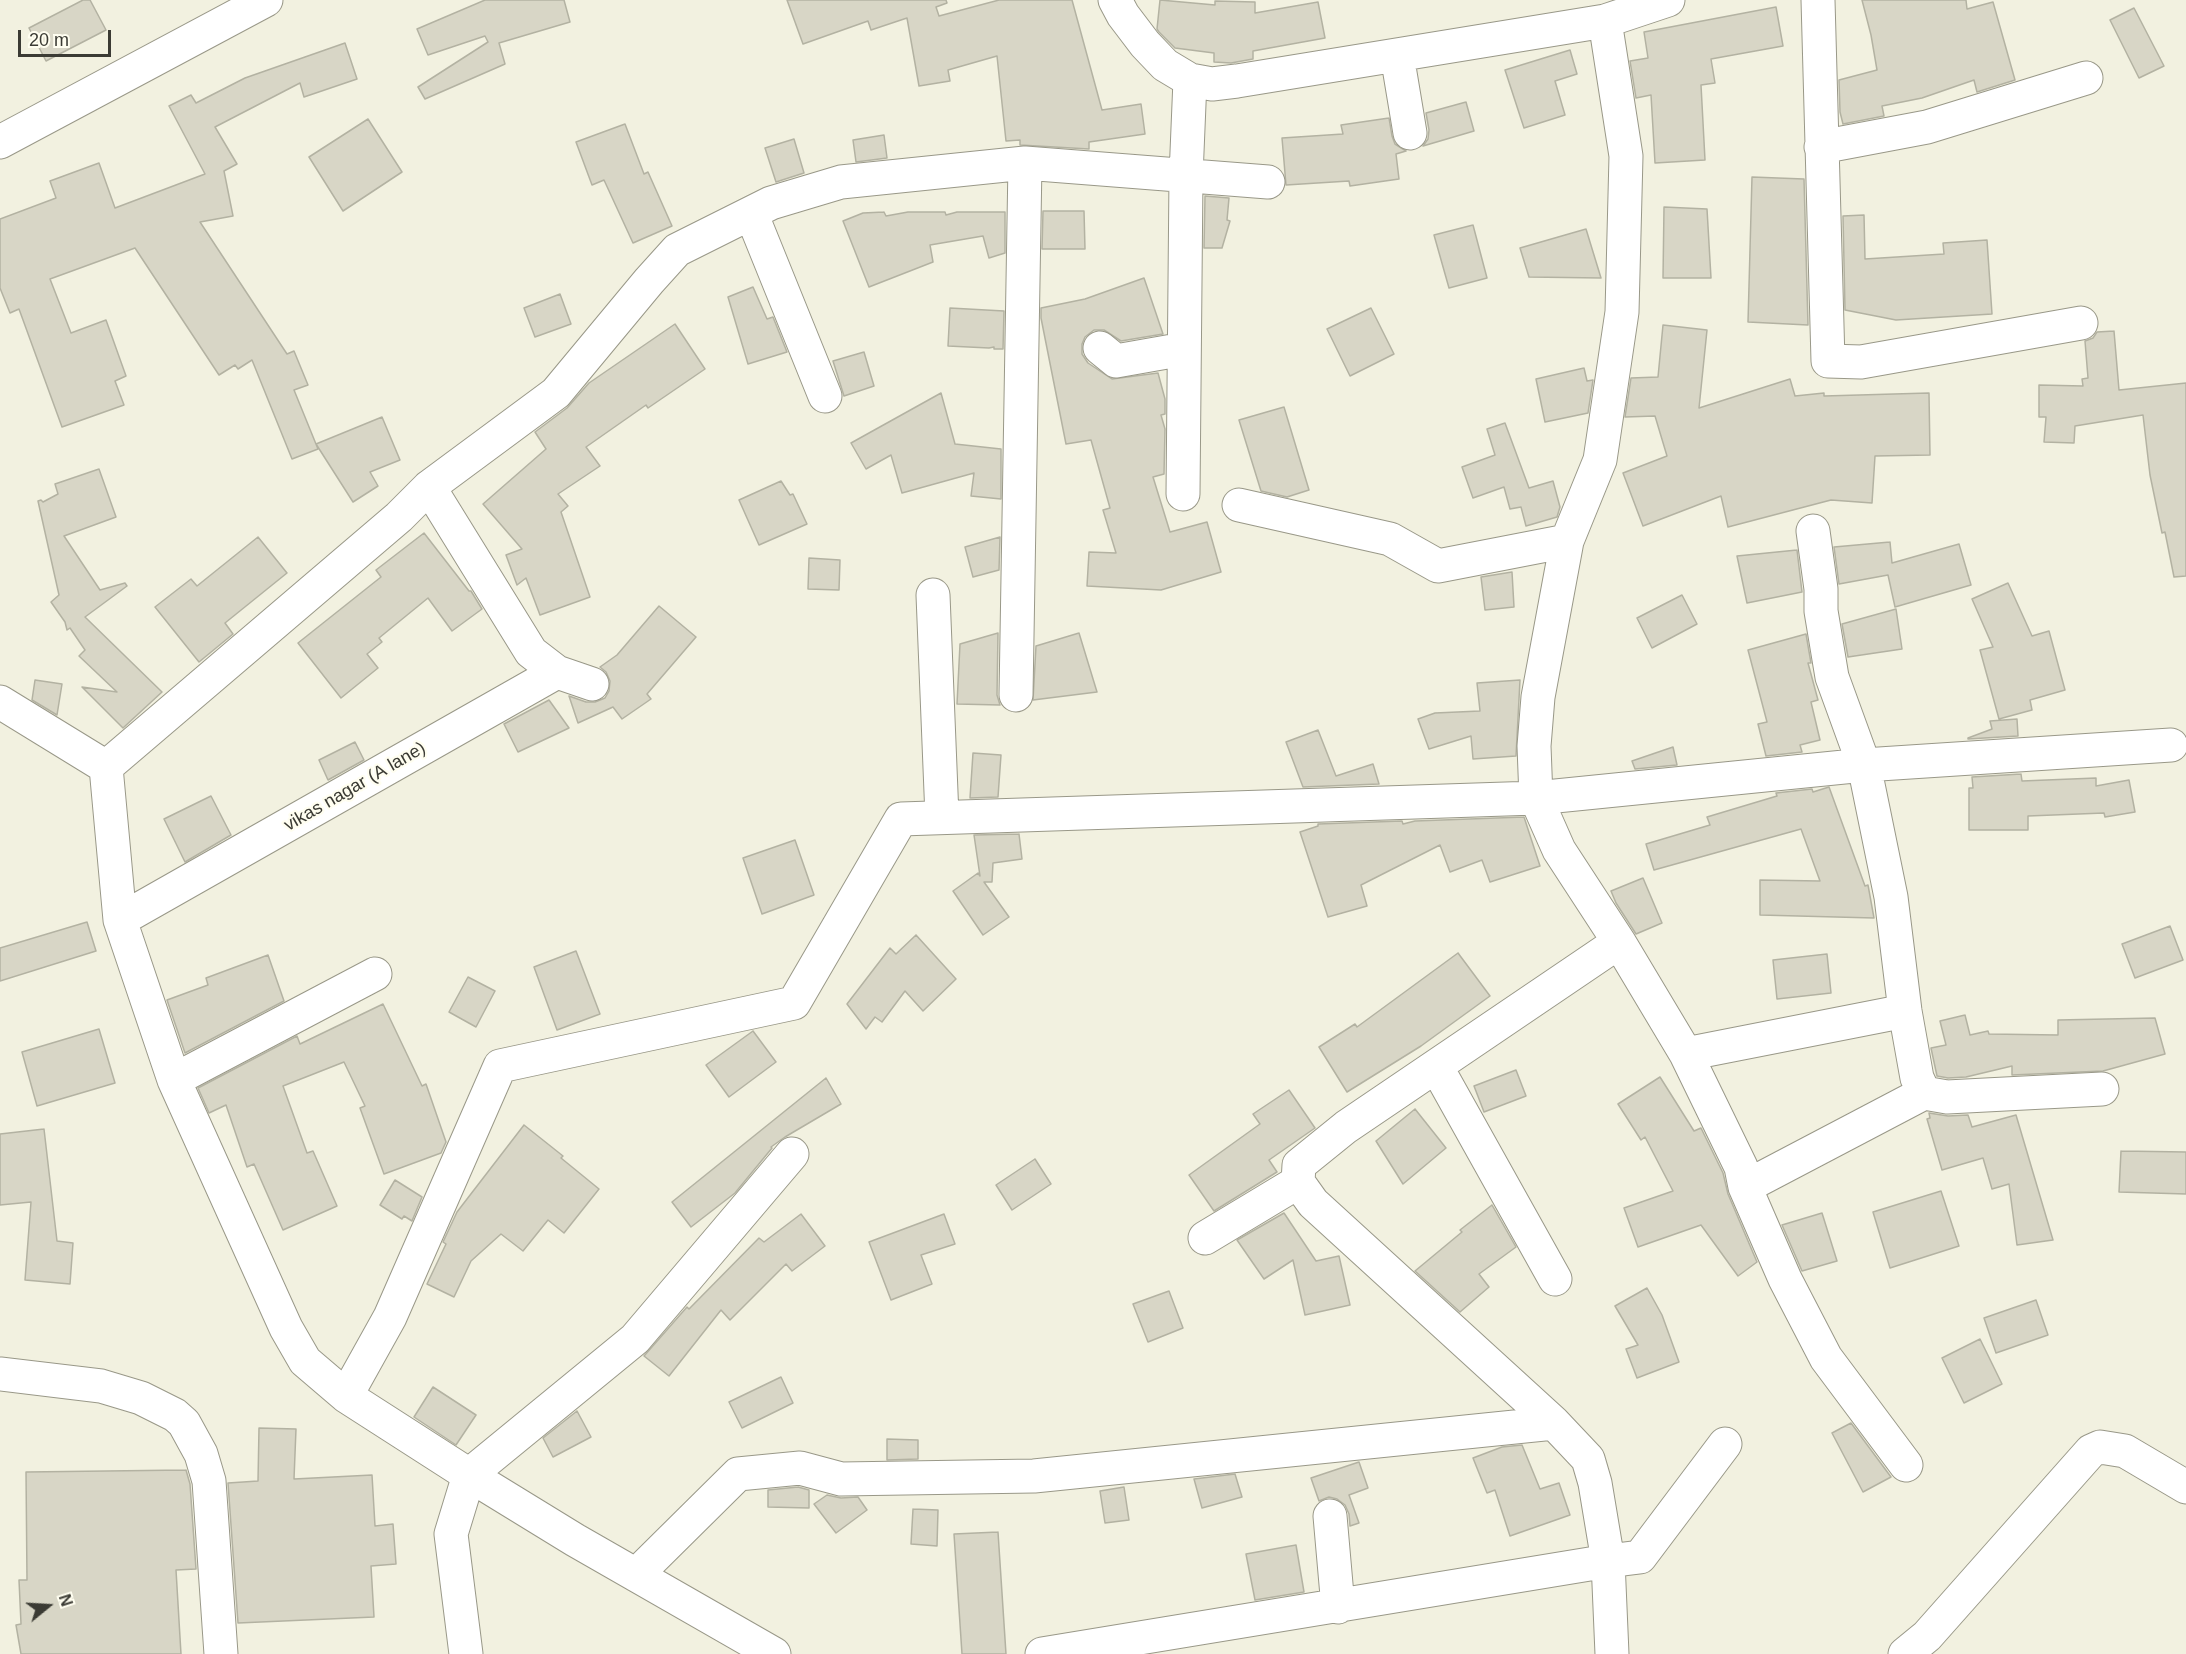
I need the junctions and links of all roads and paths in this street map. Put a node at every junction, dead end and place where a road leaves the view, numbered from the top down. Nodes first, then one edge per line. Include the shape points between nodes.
1 (266, 0) edge
2 (1115, 0) edge
3 (1668, 0) edge
4 (1818, 0) edge
5 (1605, 21) junction
6 (1397, 55) junction
7 (2086, 78) dead end
8 (1190, 80) junction
9 (1410, 133) dead end
10 (0, 142) edge
11 (1821, 147) junction
12 (1025, 163) junction
13 (1186, 176) junction
14 (1268, 182) dead end
15 (751, 213) junction
16 (2081, 323) dead end
17 (1100, 348) dead end
18 (1184, 349) junction
19 (825, 396) dead end
20 (429, 487) junction
21 (1183, 494) dead end
22 (1239, 504) dead end
23 (1813, 531) dead end
24 (1567, 541) junction
25 (933, 595) dead end
26 (557, 672) junction
27 (592, 684) dead end
28 (1016, 695) dead end
29 (0, 702) edge
30 (2170, 745) dead end
31 (1864, 765) junction
32 (106, 767) junction
33 (1536, 798) junction
34 (942, 817) junction
35 (120, 920) junction
36 (1619, 942) junction
37 (375, 974) dead end
38 (1905, 1011) junction
39 (1686, 1054) junction
40 (1436, 1066) junction
41 (174, 1080) junction
42 (2102, 1089) dead end
43 (1924, 1093) junction
44 (792, 1154) dead end
45 (1298, 1182) junction
46 (1745, 1187) junction
47 (1205, 1238) dead end
48 (1555, 1279) dead end
49 (0, 1374) edge
50 (346, 1396) junction
51 (1554, 1423) junction
52 (1725, 1444) dead end
53 (1906, 1465) dead end
54 (469, 1475) junction
55 (2186, 1487) edge
56 (1330, 1516) dead end
57 (1608, 1561) junction
58 (636, 1575) junction
59 (1338, 1606) junction
60 (221, 1654) edge
61 (466, 1654) edge
62 (774, 1654) edge
63 (1042, 1654) edge
64 (1612, 1654) edge
65 (1905, 1654) edge

1 - 10 street
2 - 8 street via 1145,44 1165,65
3 - 5 street
4 - 11 street
5 - 6 street
5 - 24 street via 1626,156 1622,312 1600,460
6 - 8 street via 1237,81 1212,84
6 - 9 street
7 - 11 street via 1928,127
8 - 13 street
11 - 16 street via 1828,361 1861,362
12 - 13 street
12 - 15 street via 841,182
12 - 28 street
13 - 14 street
13 - 18 street
15 - 19 street
15 - 20 street via 677,250 556,393
17 - 18 street via 1116,361
18 - 21 street
20 - 26 street via 531,652
20 - 32 street via 399,517
22 - 24 street via 1390,539 1438,566
23 - 31 street via 1832,677
24 - 33 street via 1538,697 1534,746
25 - 34 street
26 - 27 street
26 - 35 street, vikas nagar (A lane)
29 - 32 street
30 - 31 street
31 - 33 street
31 - 38 street via 1891,897
32 - 35 street
33 - 34 street
33 - 36 street via 1560,850
34 - 50 street via 901,819 794,1003 500,1066 390,1317
35 - 41 street
36 - 39 street
36 - 40 street
37 - 41 street
38 - 39 street
38 - 43 street via 1917,1078
39 - 46 street via 1741,1167
40 - 45 street via 1346,1127 1299,1165
40 - 48 street
41 - 50 street via 286,1328 305,1361
42 - 43 street via 1947,1097
43 - 46 street
44 - 54 street via 635,1339
45 - 47 street
45 - 51 street via 1312,1203
46 - 53 street via 1785,1279 1826,1358
49 - 60 street via 101,1386 141,1398 184,1422 201,1454 209,1481
50 - 54 street
51 - 57 street via 1588,1459
51 - 58 street via 1034,1476 841,1479 800,1468 738,1474
52 - 57 street via 1640,1557
54 - 58 street
54 - 61 street via 452,1534
55 - 65 street via 2125,1451 2100,1447 2091,1451 1927,1636
56 - 59 street
57 - 59 street
57 - 64 street
58 - 62 street
59 - 63 street

